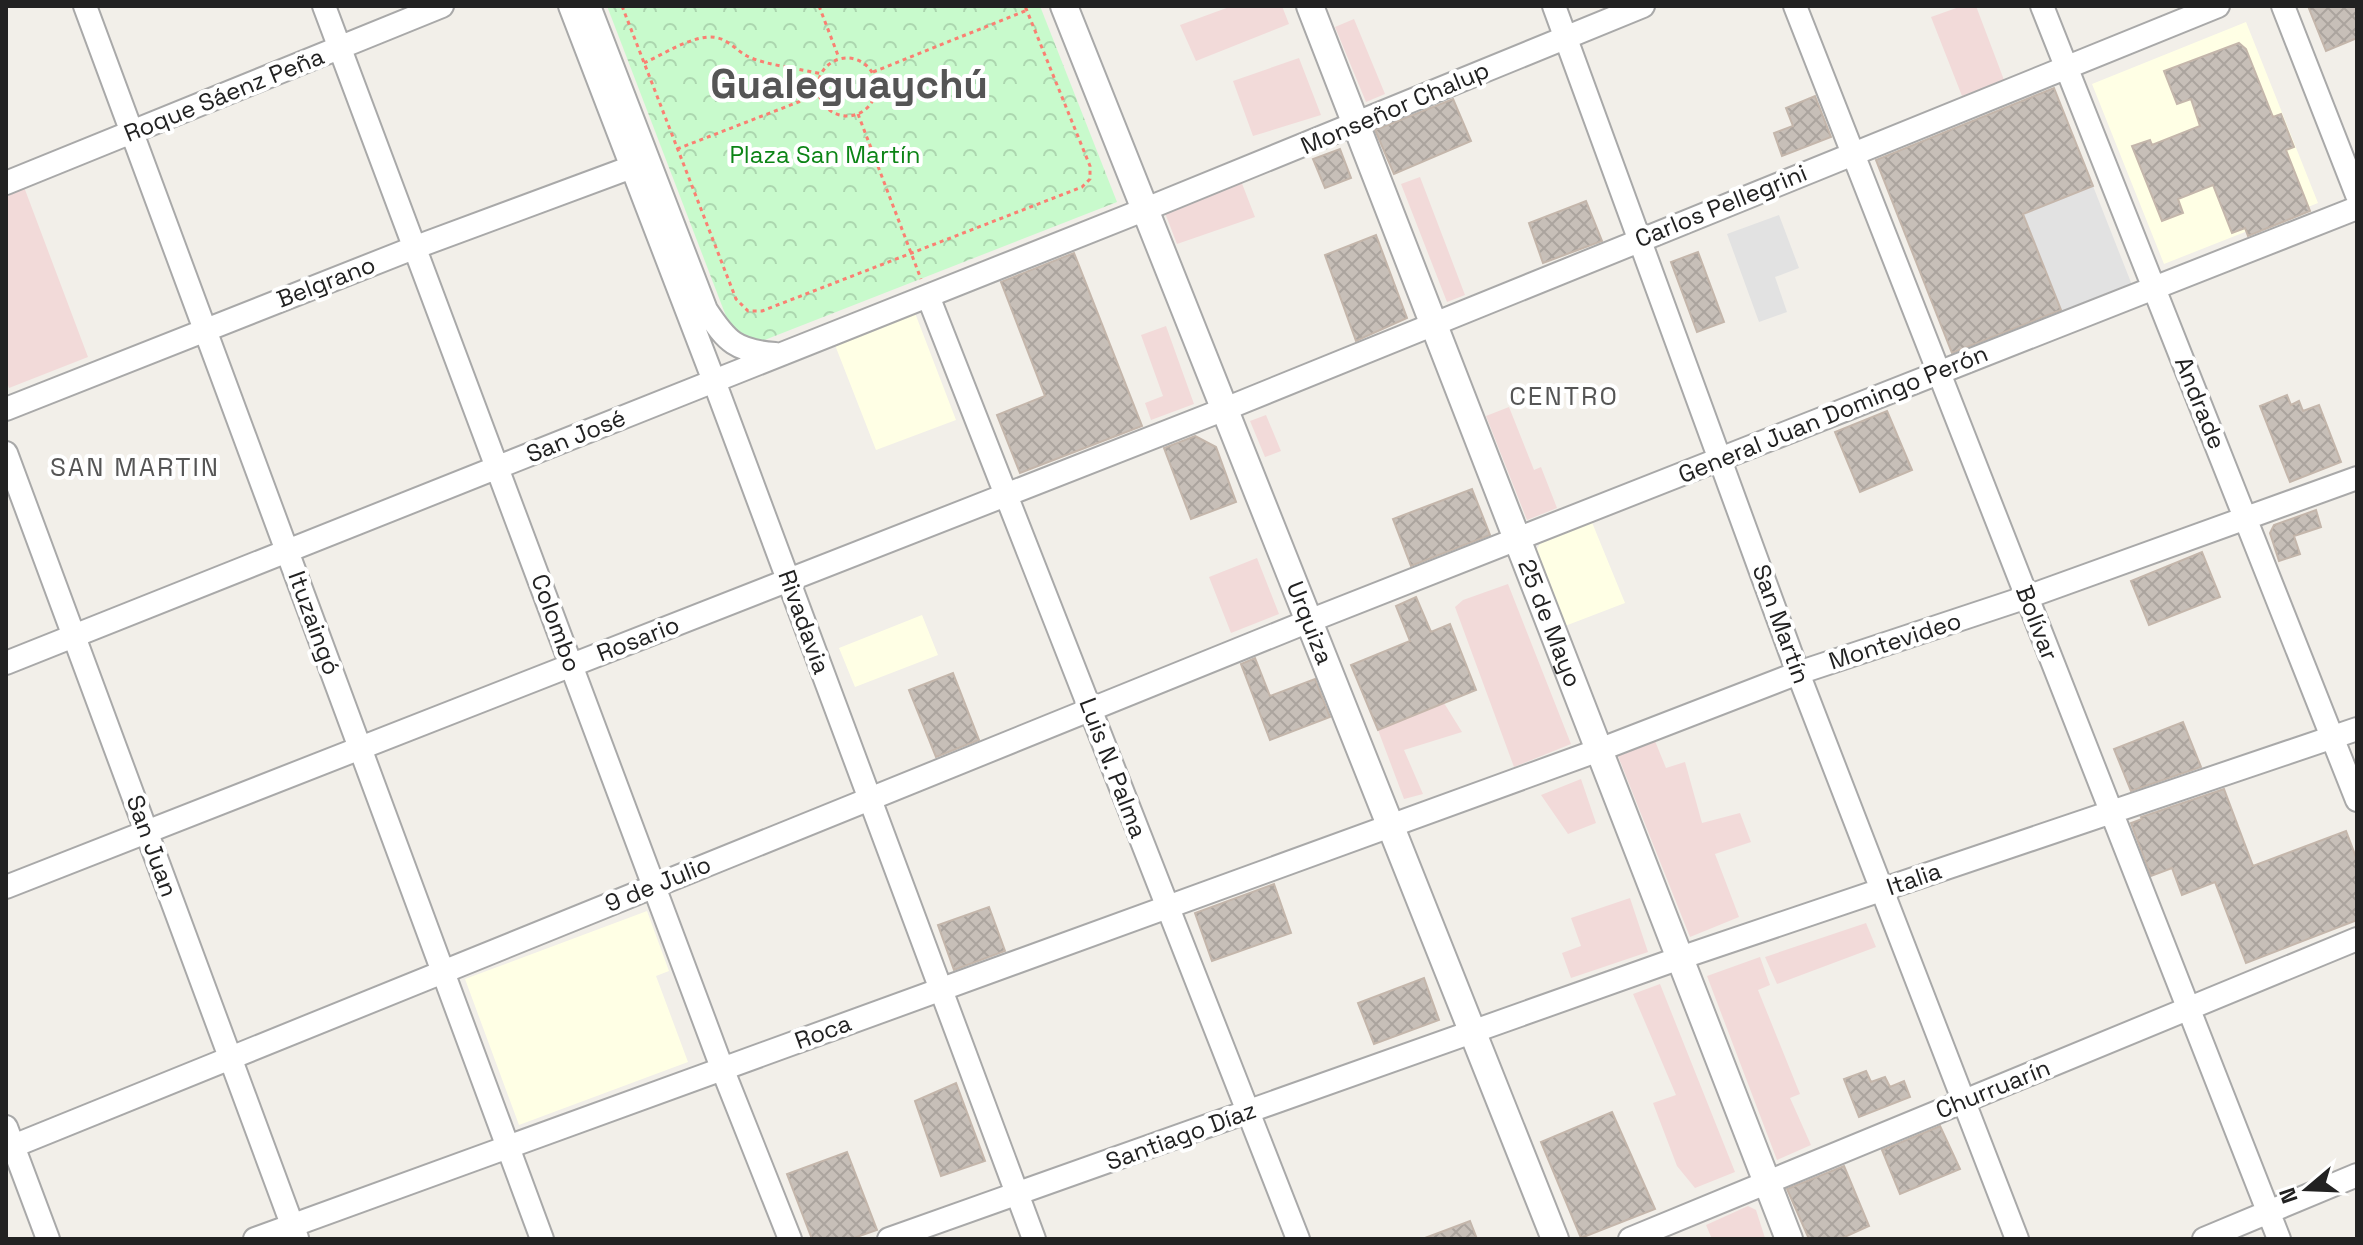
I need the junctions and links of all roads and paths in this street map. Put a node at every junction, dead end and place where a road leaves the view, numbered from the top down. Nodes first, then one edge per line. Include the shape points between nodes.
1 (85, 6) edge
2 (324, 6) edge
3 (442, 6) edge
4 (570, 6) edge
5 (589, 6) edge
6 (622, 6) edge
7 (819, 6) edge
8 (1064, 6) edge
9 (1310, 6) edge
10 (1554, 6) edge
11 (1643, 6) edge
12 (1795, 6) edge
13 (2042, 6) edge
14 (2218, 6) edge
15 (2283, 6) edge
16 (1026, 8) edge
17 (1564, 36) junction
18 (340, 48) junction
19 (839, 59) junction
20 (644, 63) junction
21 (2066, 66) junction
22 (873, 72) junction
23 (822, 74) junction
24 (819, 94) junction
25 (858, 114) junction
26 (1356, 125) junction
27 (132, 132) junction
28 (677, 149) junction
29 (1853, 153) junction
30 (640, 164) junction
31 (6, 183) edge
32 (2357, 195) edge
33 (2357, 208) edge
34 (1146, 209) junction
35 (1640, 239) junction
36 (416, 247) junction
37 (911, 253) junction
38 (2154, 288) junction
39 (928, 296) junction
40 (1433, 324) junction
41 (205, 330) junction
42 (776, 354) junction
43 (1939, 372) junction
44 (714, 381) junction
45 (6, 409) edge
46 (1225, 409) junction
47 (6, 453) edge
48 (1721, 459) junction
49 (498, 467) junction
50 (2357, 478) edge
51 (1006, 495) junction
52 (2246, 518) junction
53 (1517, 539) junction
54 (287, 551) junction
55 (788, 580) junction
56 (2027, 597) junction
57 (1309, 621) junction
58 (74, 636) junction
59 (6, 663) edge
60 (571, 665) junction
61 (1798, 673) junction
62 (1090, 710) junction
63 (2357, 729) edge
64 (2332, 737) junction
65 (360, 748) junction
66 (1599, 750) junction
67 (870, 798) junction
68 (2357, 800) edge
69 (2111, 812) junction
70 (1391, 824) junction
71 (146, 832) junction
72 (656, 885) junction
73 (6, 887) edge
74 (1882, 890) junction
75 (1167, 906) junction
76 (2357, 939) edge
77 (1680, 958) junction
78 (443, 972) junction
79 (941, 989) junction
80 (2188, 1008) junction
81 (1473, 1031) junction
82 (230, 1058) junction
83 (722, 1068) junction
84 (1963, 1101) junction
85 (1248, 1112) junction
86 (8, 1140) edge
87 (508, 1147) junction
88 (2357, 1175) edge
89 (1767, 1182) junction
90 (1018, 1195) junction
91 (2268, 1211) junction
92 (294, 1232) edge
93 (48, 1239) edge
94 (255, 1239) edge
95 (542, 1239) edge
96 (790, 1239) edge
97 (889, 1239) edge
98 (1034, 1239) edge
99 (1298, 1239) edge
100 (1555, 1239) edge
101 (1630, 1239) edge
102 (1789, 1239) edge
103 (2017, 1239) edge
104 (2204, 1239) edge
105 (2279, 1239) edge

1 - 27 street, Ituzaingó
2 - 18 street, Colombo
3 - 18 street, Roque Sáenz Peña
4 - 30 street, Rivadavia
5 - 30 street, Rivadavia
6 - 20 path
7 - 19 path
8 - 34 street, Urquiza
9 - 26 street, 25 de Mayo
10 - 17 street, San Martín
11 - 17 street, Monseñor Chalup
12 - 29 street, Bolívar
13 - 21 street, Andrade
14 - 21 street, Carlos Pellegrini
15 - 32 street
16 - 22 path
16 - 37 path via 1090,166 1090,179 1082,187
17 - 26 street, Monseñor Chalup
17 - 35 street, San Martín
18 - 27 street, Roque Sáenz Peña
18 - 36 street, Colombo
19 - 22 path via 852,58
19 - 23 path
20 - 23 path via 711,37 758,61
20 - 28 path
21 - 29 street, Carlos Pellegrini
21 - 38 street, Andrade
22 - 25 path via 875,97
23 - 24 path
24 - 25 path via 835,114
24 - 28 path
25 - 37 path
26 - 34 street, Monseñor Chalup
26 - 40 street, 25 de Mayo
27 - 31 street, Roque Sáenz Peña
27 - 41 street, Ituzaingó
28 - 37 path via 736,299 748,311 762,311
29 - 35 street, Carlos Pellegrini
29 - 43 street, Bolívar
30 - 36 street, Belgrano
30 - 42 street, Rivadavia via 706,310 724,337 751,352
30 - 44 street, Rivadavia
33 - 38 street, General Juan Domingo Perón
34 - 39 street, San José
34 - 46 street, Urquiza
35 - 40 street, Carlos Pellegrini
35 - 48 street, San Martín
36 - 41 street, Belgrano
36 - 49 street, Colombo
37 - 39 path
38 - 43 street, General Juan Domingo Perón
38 - 52 street, Andrade
39 - 42 street, San José
39 - 51 street, Luis N. Palma
40 - 46 street, Carlos Pellegrini
40 - 53 street, 25 de Mayo
41 - 45 street, Belgrano
41 - 54 street, Ituzaingó
42 - 44 street, San José
43 - 48 street, General Juan Domingo Perón
43 - 56 street, Bolívar
44 - 49 street, San José
44 - 55 street, Rivadavia
46 - 51 street, Rosario
46 - 57 street, Urquiza
47 - 58 street, San Juan
48 - 53 street, General Juan Domingo Perón
48 - 61 street, San Martín
49 - 54 street, San José
49 - 60 street, Colombo
50 - 52 street, Montevideo
51 - 55 street, Rosario
51 - 62 street, Luis N. Palma
52 - 56 street, Montevideo
52 - 64 street, Andrade
53 - 57 street, General Juan Domingo Perón
53 - 66 street, 25 de Mayo
54 - 58 street, San José
54 - 65 street, Ituzaingó
55 - 60 street, Rosario
55 - 67 street, Rivadavia
56 - 61 street, Montevideo
56 - 69 street, Bolívar
57 - 62 street, 9 de Julio
57 - 70 street, Urquiza
58 - 59 street, San José
58 - 71 street, San Juan
60 - 65 street, Rosario
60 - 72 street, Colombo
61 - 66 street, Montevideo
61 - 74 street, San Martín
62 - 67 street, 9 de Julio
62 - 75 street, Luis N. Palma
63 - 64 street, Italia
64 - 68 street, Andrade
64 - 69 street, Italia
65 - 71 street, Rosario
65 - 78 street, Ituzaingó
66 - 70 street, Montevideo
66 - 77 street, 25 de Mayo
67 - 72 street, 9 de Julio
67 - 79 street, Rivadavia
69 - 74 street, Italia
69 - 80 street, Bolívar
70 - 75 street, Roca
70 - 81 street, Urquiza
71 - 73 street, Rosario
71 - 82 street, San Juan
72 - 78 street, 9 de Julio
72 - 83 street, Colombo
74 - 77 street, Italia
74 - 84 street, San Martín
75 - 79 street, Roca
75 - 85 street, Luis N. Palma
76 - 80 street, Churruarín
77 - 81 street, Italia
77 - 89 street, 25 de Mayo
78 - 82 street, 9 de Julio
78 - 87 street, Ituzaingó
79 - 83 street, Roca
79 - 90 street, Rivadavia
80 - 84 street, Churruarín
80 - 91 street, Bolívar
81 - 85 street, Santiago Díaz
81 - 100 street, Urquiza
82 - 86 street, 9 de Julio
82 - 92 street, San Juan
83 - 87 street, Roca
83 - 96 street, Colombo
84 - 89 street, Churruarín
84 - 103 street, San Martín
85 - 90 street, Santiago Díaz
85 - 99 street, Luis N. Palma
86 - 93 street
87 - 92 street, Roca
87 - 95 street, Ituzaingó
88 - 91 street
89 - 101 street, Churruarín
89 - 102 street, 25 de Mayo
90 - 97 street, Santiago Díaz
90 - 98 street, Rivadavia
91 - 104 street
91 - 105 street, Bolívar
92 - 94 street, Roca

